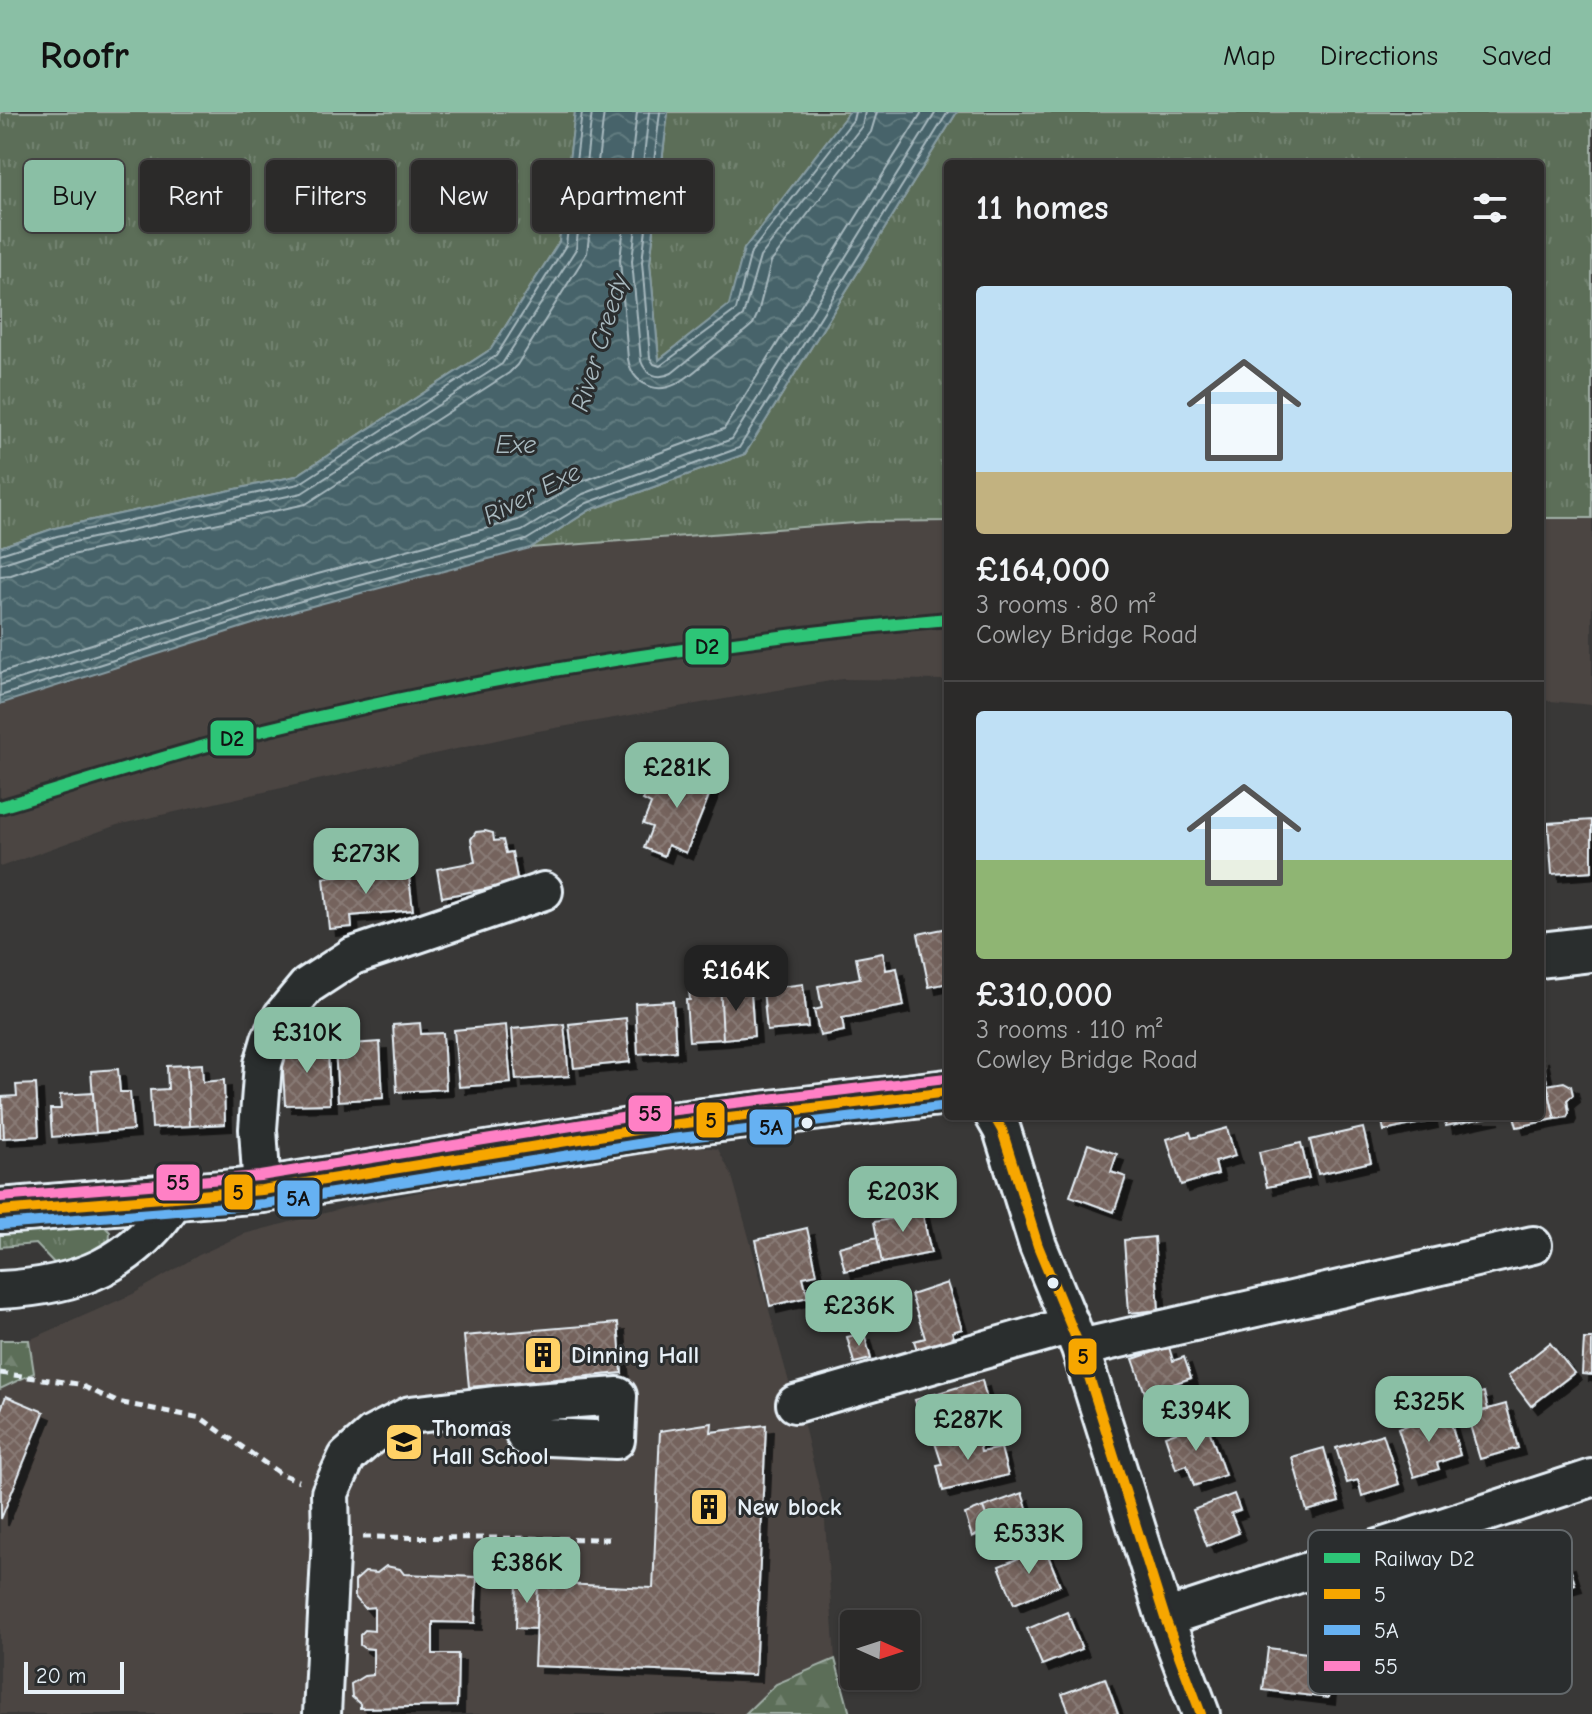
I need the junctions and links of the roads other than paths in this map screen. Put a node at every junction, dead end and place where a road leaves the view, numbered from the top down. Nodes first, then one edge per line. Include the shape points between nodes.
1 (544, 891) dead end
2 (1592, 949) edge
3 (1544, 955) edge
4 (944, 1093) edge
5 (996, 1120) edge
6 (262, 1190) junction
7 (177, 1197) junction
8 (0, 1211) edge
9 (1533, 1245) dead end
10 (0, 1290) edge
11 (1076, 1336) junction
12 (524, 1403) dead end
13 (795, 1404) dead end
14 (1592, 1478) edge
15 (1433, 1530) edge
16 (1308, 1571) edge
17 (1165, 1618) junction
18 (322, 1714) edge
19 (1201, 1714) edge

1 - 6 street via 353,956 307,986 282,1016 263,1064 258,1129
2 - 3 highway
4 - 6 highway via 661,1126
5 - 11 street via 1038,1246
6 - 7 highway
7 - 8 highway
7 - 10 street via 127,1255 41,1288
9 - 11 street
11 - 13 street
11 - 17 street
12 - 18 street via 410,1415 372,1435 347,1457 330,1493
14 - 15 street
16 - 17 street
17 - 19 street

